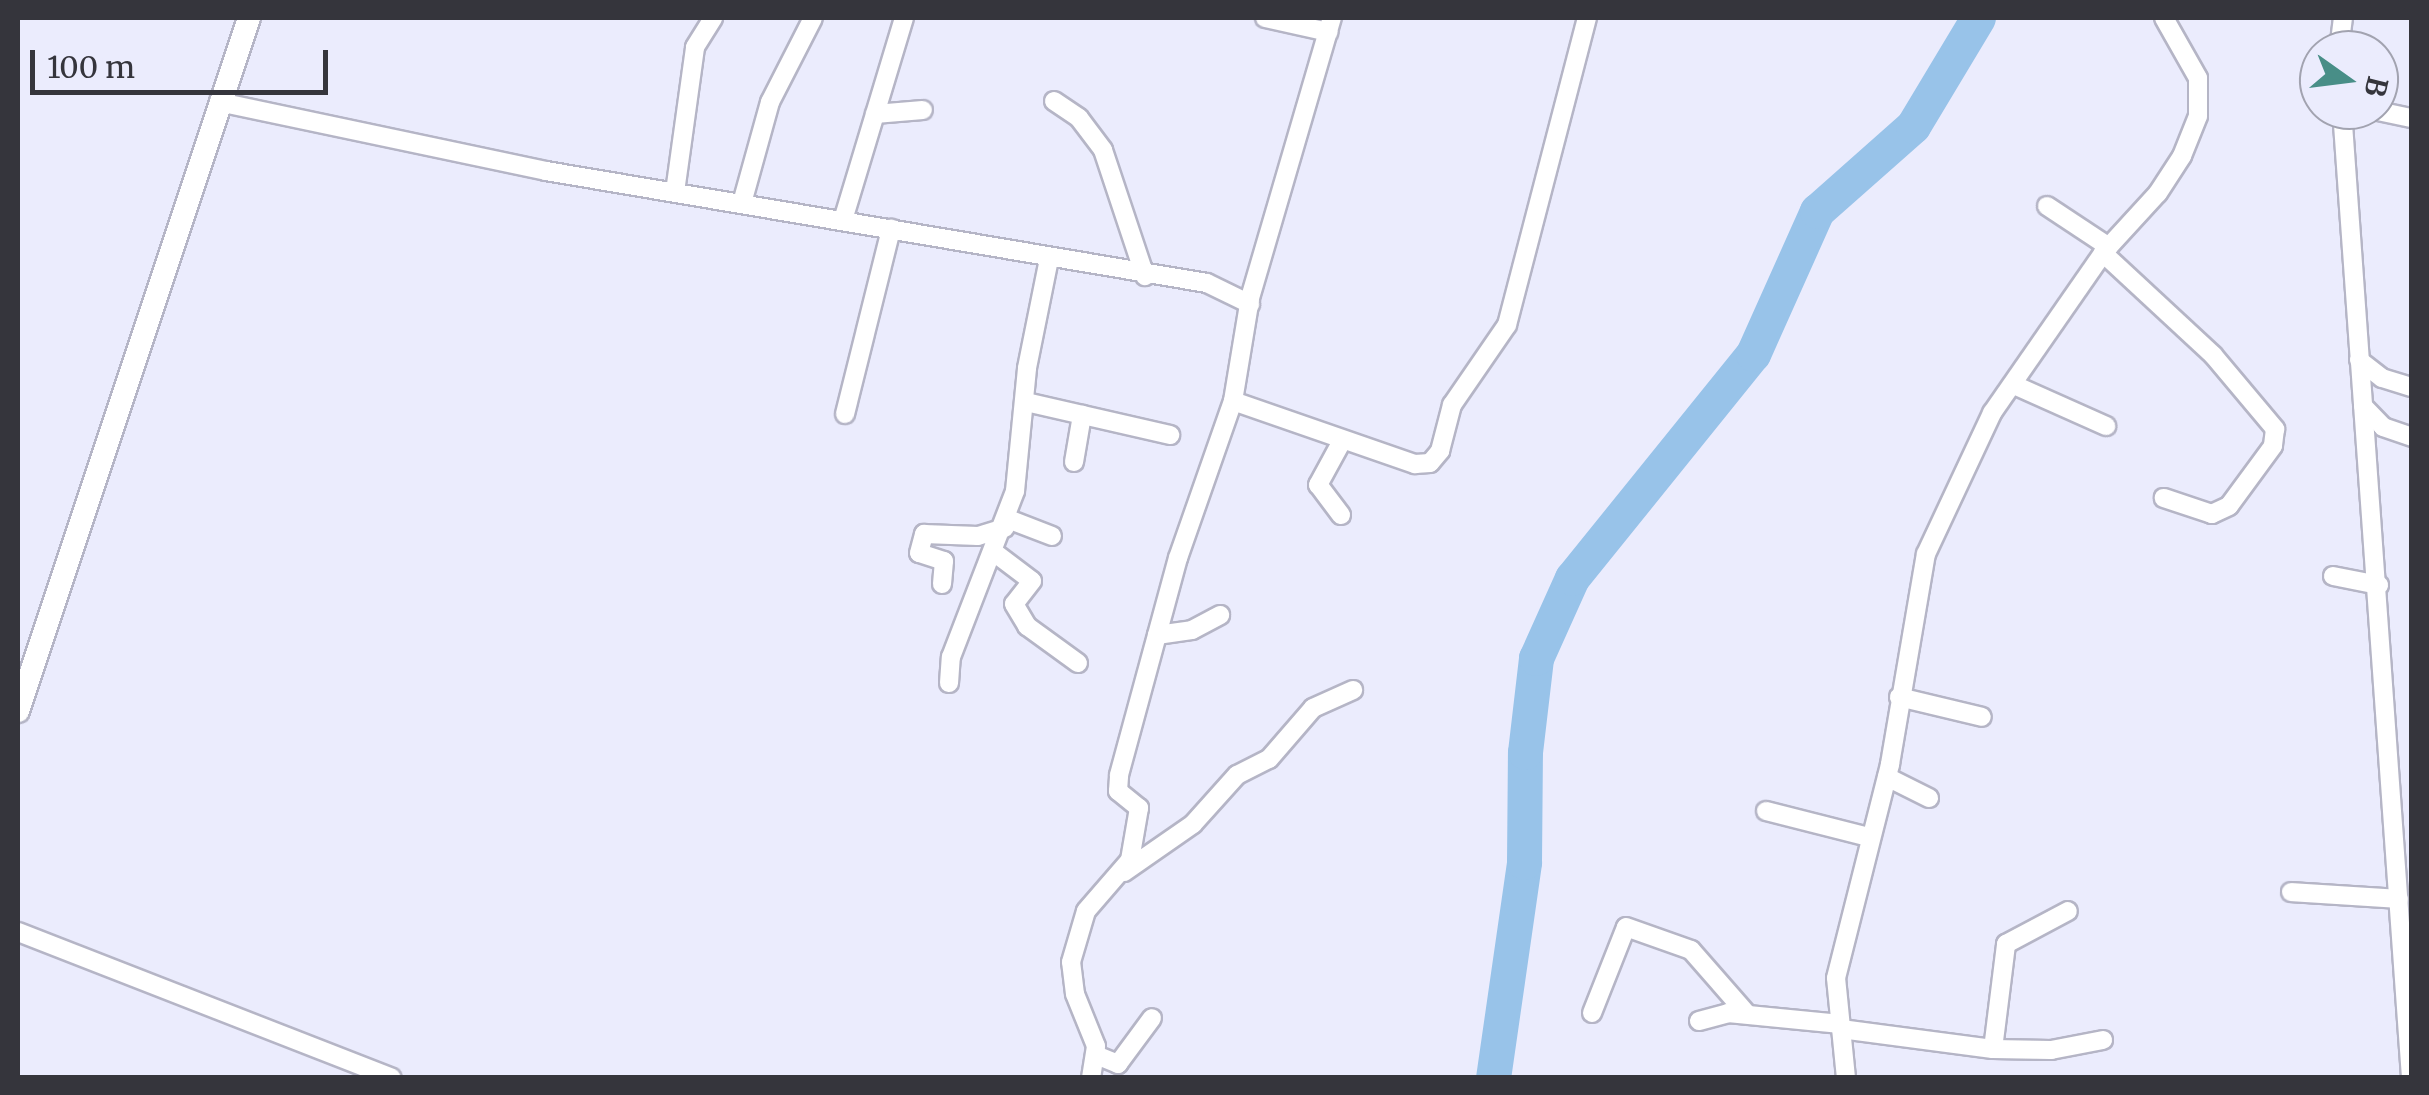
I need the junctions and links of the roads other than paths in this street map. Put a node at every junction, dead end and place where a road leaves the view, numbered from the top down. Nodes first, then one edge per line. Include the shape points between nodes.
1 (249, 18) edge
2 (713, 18) edge
3 (813, 18) edge
4 (904, 18) edge
5 (1265, 18) edge
6 (1588, 18) edge
7 (2164, 18) edge
8 (1330, 24) edge
9 (1054, 101) dead end
10 (219, 102) junction
11 (923, 110) dead end
12 (875, 114) junction
13 (2343, 130) edge
14 (675, 192) junction
15 (742, 203) junction
16 (2047, 206) dead end
17 (843, 220) junction
18 (891, 229) junction
19 (2106, 250) junction
20 (1049, 259) junction
21 (1145, 276) junction
22 (1250, 304) junction
23 (2359, 360) junction
24 (2014, 386) junction
25 (2412, 386) edge
26 (1233, 401) junction
27 (1026, 402) junction
28 (2363, 406) junction
29 (845, 414) dead end
30 (1082, 415) junction
31 (2106, 426) dead end
32 (1170, 435) dead end
33 (2412, 437) edge
34 (1342, 440) junction
35 (1074, 462) dead end
36 (2164, 498) dead end
37 (1340, 515) dead end
38 (1006, 524) junction
39 (1052, 536) dead end
40 (996, 553) junction
41 (2333, 576) dead end
42 (942, 584) dead end
43 (2379, 586) junction
44 (1220, 615) dead end
45 (1157, 635) junction
46 (1078, 663) dead end
47 (949, 682) dead end
48 (1353, 690) dead end
49 (1899, 697) junction
50 (18, 711) edge
51 (1982, 717) dead end
52 (1887, 777) junction
53 (1929, 798) dead end
54 (1766, 811) dead end
55 (1869, 837) junction
56 (1123, 872) junction
57 (2292, 892) dead end
58 (2399, 899) junction
59 (2068, 911) dead end
60 (18, 932) edge
61 (1592, 1013) dead end
62 (1747, 1014) junction
63 (1152, 1018) dead end
64 (1699, 1021) dead end
65 (1840, 1026) junction
66 (2103, 1040) dead end
67 (1994, 1050) junction
68 (1096, 1055) junction
69 (354, 1072) edge
70 (392, 1078) edge
71 (1091, 1078) edge
72 (1846, 1078) edge
73 (2411, 1078) edge

1 - 10 street
2 - 14 street via 695,47
3 - 15 street via 770,102
4 - 12 street
5 - 8 street
6 - 34 street via 1507,325 1452,405 1440,451 1430,463 1415,464
7 - 19 street via 2198,78 2198,116 2158,194
8 - 22 street
9 - 21 street via 1079,118 1103,150
10 - 14 street
10 - 50 street
11 - 12 street
12 - 17 street
13 - 23 street
14 - 15 street
15 - 17 street
16 - 19 street
17 - 18 street
18 - 20 street
18 - 29 street
19 - 24 street
19 - 36 street via 2214,355 2275,428 2272,446 2229,506 2212,514
20 - 21 street
20 - 27 street
21 - 22 street via 1206,282
22 - 26 street
23 - 25 street via 2382,378
23 - 28 street
24 - 31 street
24 - 49 street via 1984,427 1926,554
26 - 34 street
26 - 45 street
27 - 30 street
27 - 38 street
28 - 33 street via 2383,427
28 - 43 street
30 - 32 street
30 - 35 street
34 - 37 street via 1318,484
38 - 39 street
38 - 40 street
38 - 42 street via 978,536 924,534 919,554 944,561
40 - 46 street via 1032,581 1014,604 1027,626
40 - 47 street via 964,620
41 - 43 street
43 - 58 street
44 - 45 street via 1192,630
45 - 56 street via 1119,775 1118,791 1139,808
48 - 56 street via 1313,708 1274,755 1237,775 1193,824
49 - 51 street
49 - 52 street
52 - 53 street
52 - 55 street
54 - 55 street
55 - 65 street via 1836,978
56 - 68 street via 1086,911 1071,962
57 - 58 street
58 - 73 street
59 - 67 street via 2006,944
60 - 69 street
61 - 62 street via 1620,929 1632,927 1699,956
62 - 64 street
62 - 65 street
63 - 68 street via 1118,1064
65 - 67 street
65 - 72 street
66 - 67 street via 2051,1050
68 - 71 street
69 - 70 street

